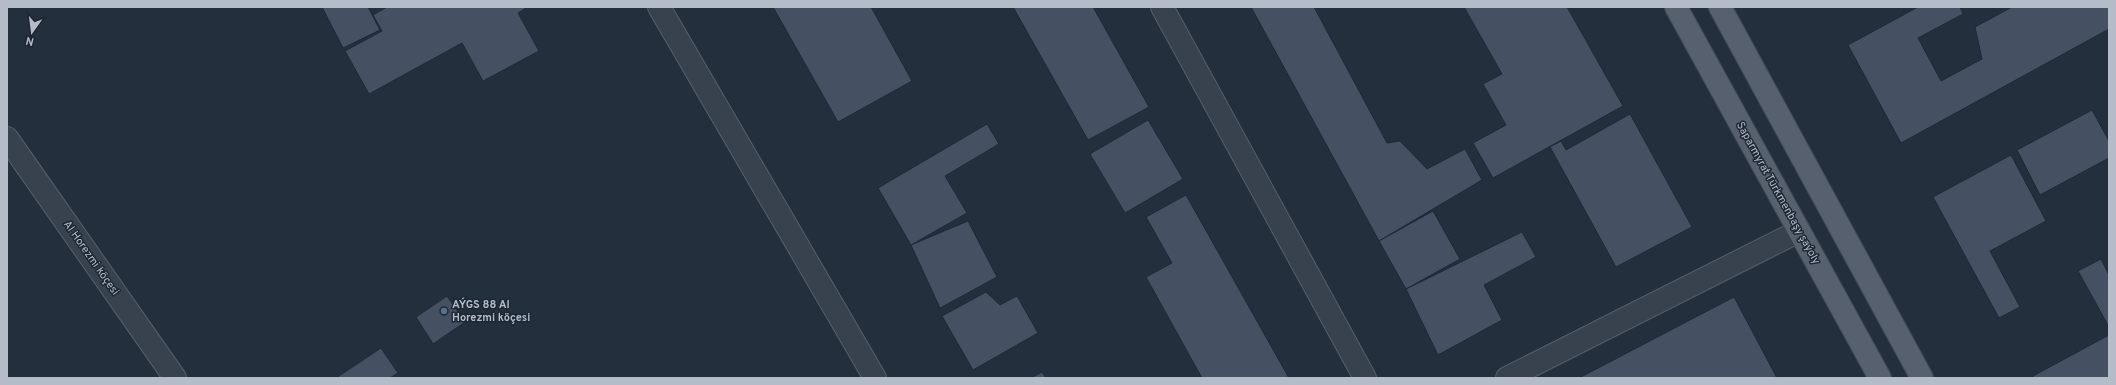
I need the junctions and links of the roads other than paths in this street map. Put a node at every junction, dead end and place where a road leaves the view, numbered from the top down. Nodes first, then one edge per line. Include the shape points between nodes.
1 (659, 7) edge
2 (1162, 7) edge
3 (1676, 7) edge
4 (1720, 7) edge
5 (7, 138) edge
6 (1799, 231) junction
7 (175, 378) edge
8 (875, 378) edge
9 (1365, 378) edge
10 (1507, 378) edge
11 (1880, 378) edge
12 (1922, 378) edge

1 - 8 street
2 - 9 street
3 - 6 main road, Saparmyrat Türkmenbaşy şaýoly
4 - 12 main road
5 - 7 street, Al Horezmi köçesi
6 - 10 street
6 - 11 main road, Saparmyrat Türkmenbaşy şaýoly

